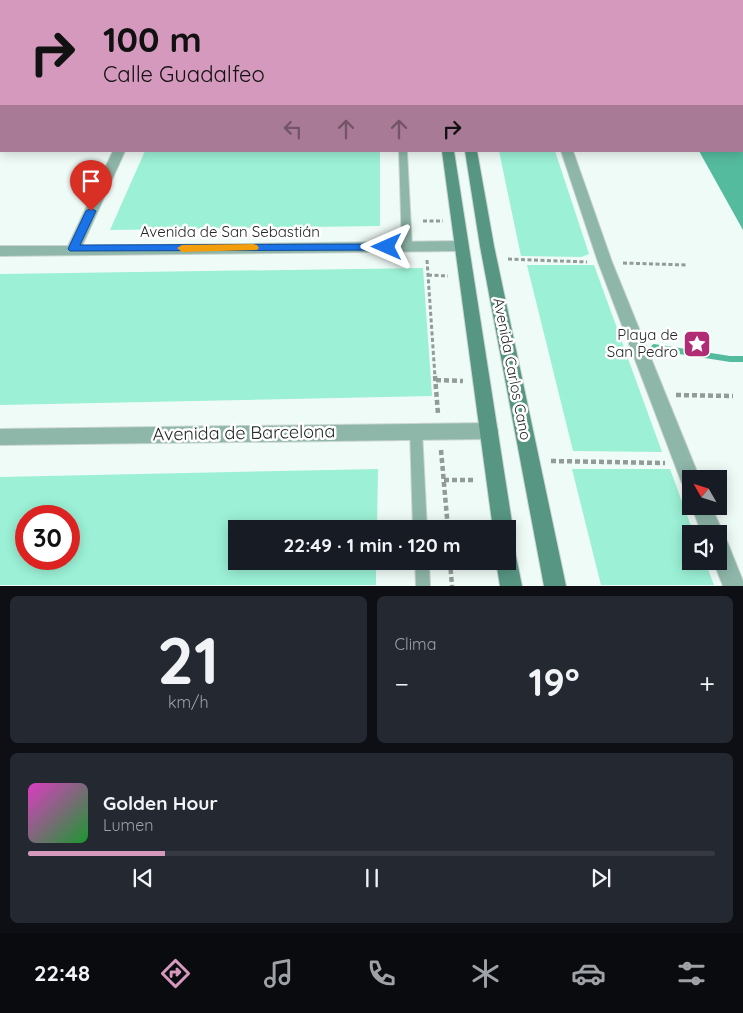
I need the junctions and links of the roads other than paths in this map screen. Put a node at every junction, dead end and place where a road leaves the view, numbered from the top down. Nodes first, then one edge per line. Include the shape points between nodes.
1 (119, 152) edge
2 (402, 152) edge
3 (448, 152) edge
4 (471, 152) edge
5 (567, 152) edge
6 (461, 246) junction
7 (406, 247) junction
8 (73, 249) junction
9 (0, 251) edge
10 (416, 430) junction
11 (488, 430) junction
12 (0, 437) edge
13 (686, 470) edge
14 (420, 520) edge
15 (502, 520) edge
16 (727, 569) edge
17 (422, 570) edge
18 (508, 570) edge
19 (423, 586) edge
20 (511, 586) edge
21 (555, 586) edge
22 (734, 586) edge

1 - 8 street
2 - 7 lane
3 - 6 street, Avenida Carlos Cano
4 - 21 street, Avenida Carlos Cano
5 - 13 street via 605,262
6 - 7 street, Avenida de San Sebastián
6 - 11 street, Avenida Carlos Cano
7 - 8 street, Avenida de San Sebastián
8 - 9 street, Avenida de San Sebastián
10 - 11 street, Avenida de Barcelona
10 - 12 street, Avenida de Barcelona
10 - 14 lane
11 - 15 street, Avenida Carlos Cano
16 - 22 street
17 - 19 lane
18 - 20 street

